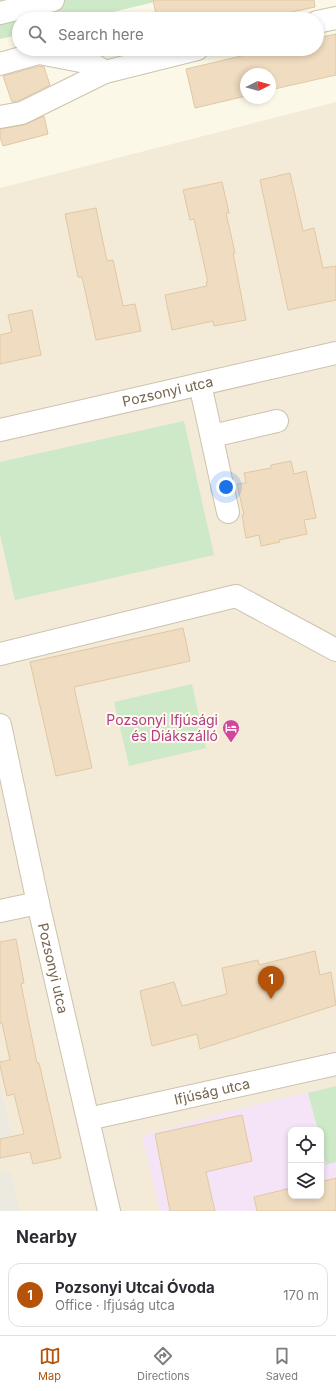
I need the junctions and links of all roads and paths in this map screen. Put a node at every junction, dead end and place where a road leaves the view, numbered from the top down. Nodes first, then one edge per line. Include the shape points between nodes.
1 (53, 0) edge
2 (0, 13) edge
3 (336, 18) edge
4 (324, 21) edge
5 (28, 56) edge
6 (55, 56) edge
7 (168, 56) edge
8 (0, 64) edge
9 (105, 72) junction
10 (0, 116) edge
11 (336, 353) edge
12 (200, 384) junction
13 (277, 421) dead end
14 (0, 430) edge
15 (212, 436) junction
16 (228, 512) dead end
17 (336, 650) edge
18 (0, 654) edge
19 (0, 725) edge
20 (38, 903) junction
21 (0, 911) edge
22 (336, 1064) edge
23 (88, 1119) junction
24 (109, 1211) edge

1 - 2 street
3 - 4 street
5 - 8 street
6 - 9 street via 91,63
7 - 9 street
9 - 10 street via 22,113
11 - 12 street, Pozsonyi utca
12 - 14 street, Pozsonyi utca
12 - 15 street
13 - 15 street
15 - 16 street
17 - 18 street via 236,596
19 - 20 street, Pozsonyi utca
20 - 21 street
20 - 23 street, Pozsonyi utca
22 - 23 street, Ifjúság utca
23 - 24 street, Pozsonyi utca

